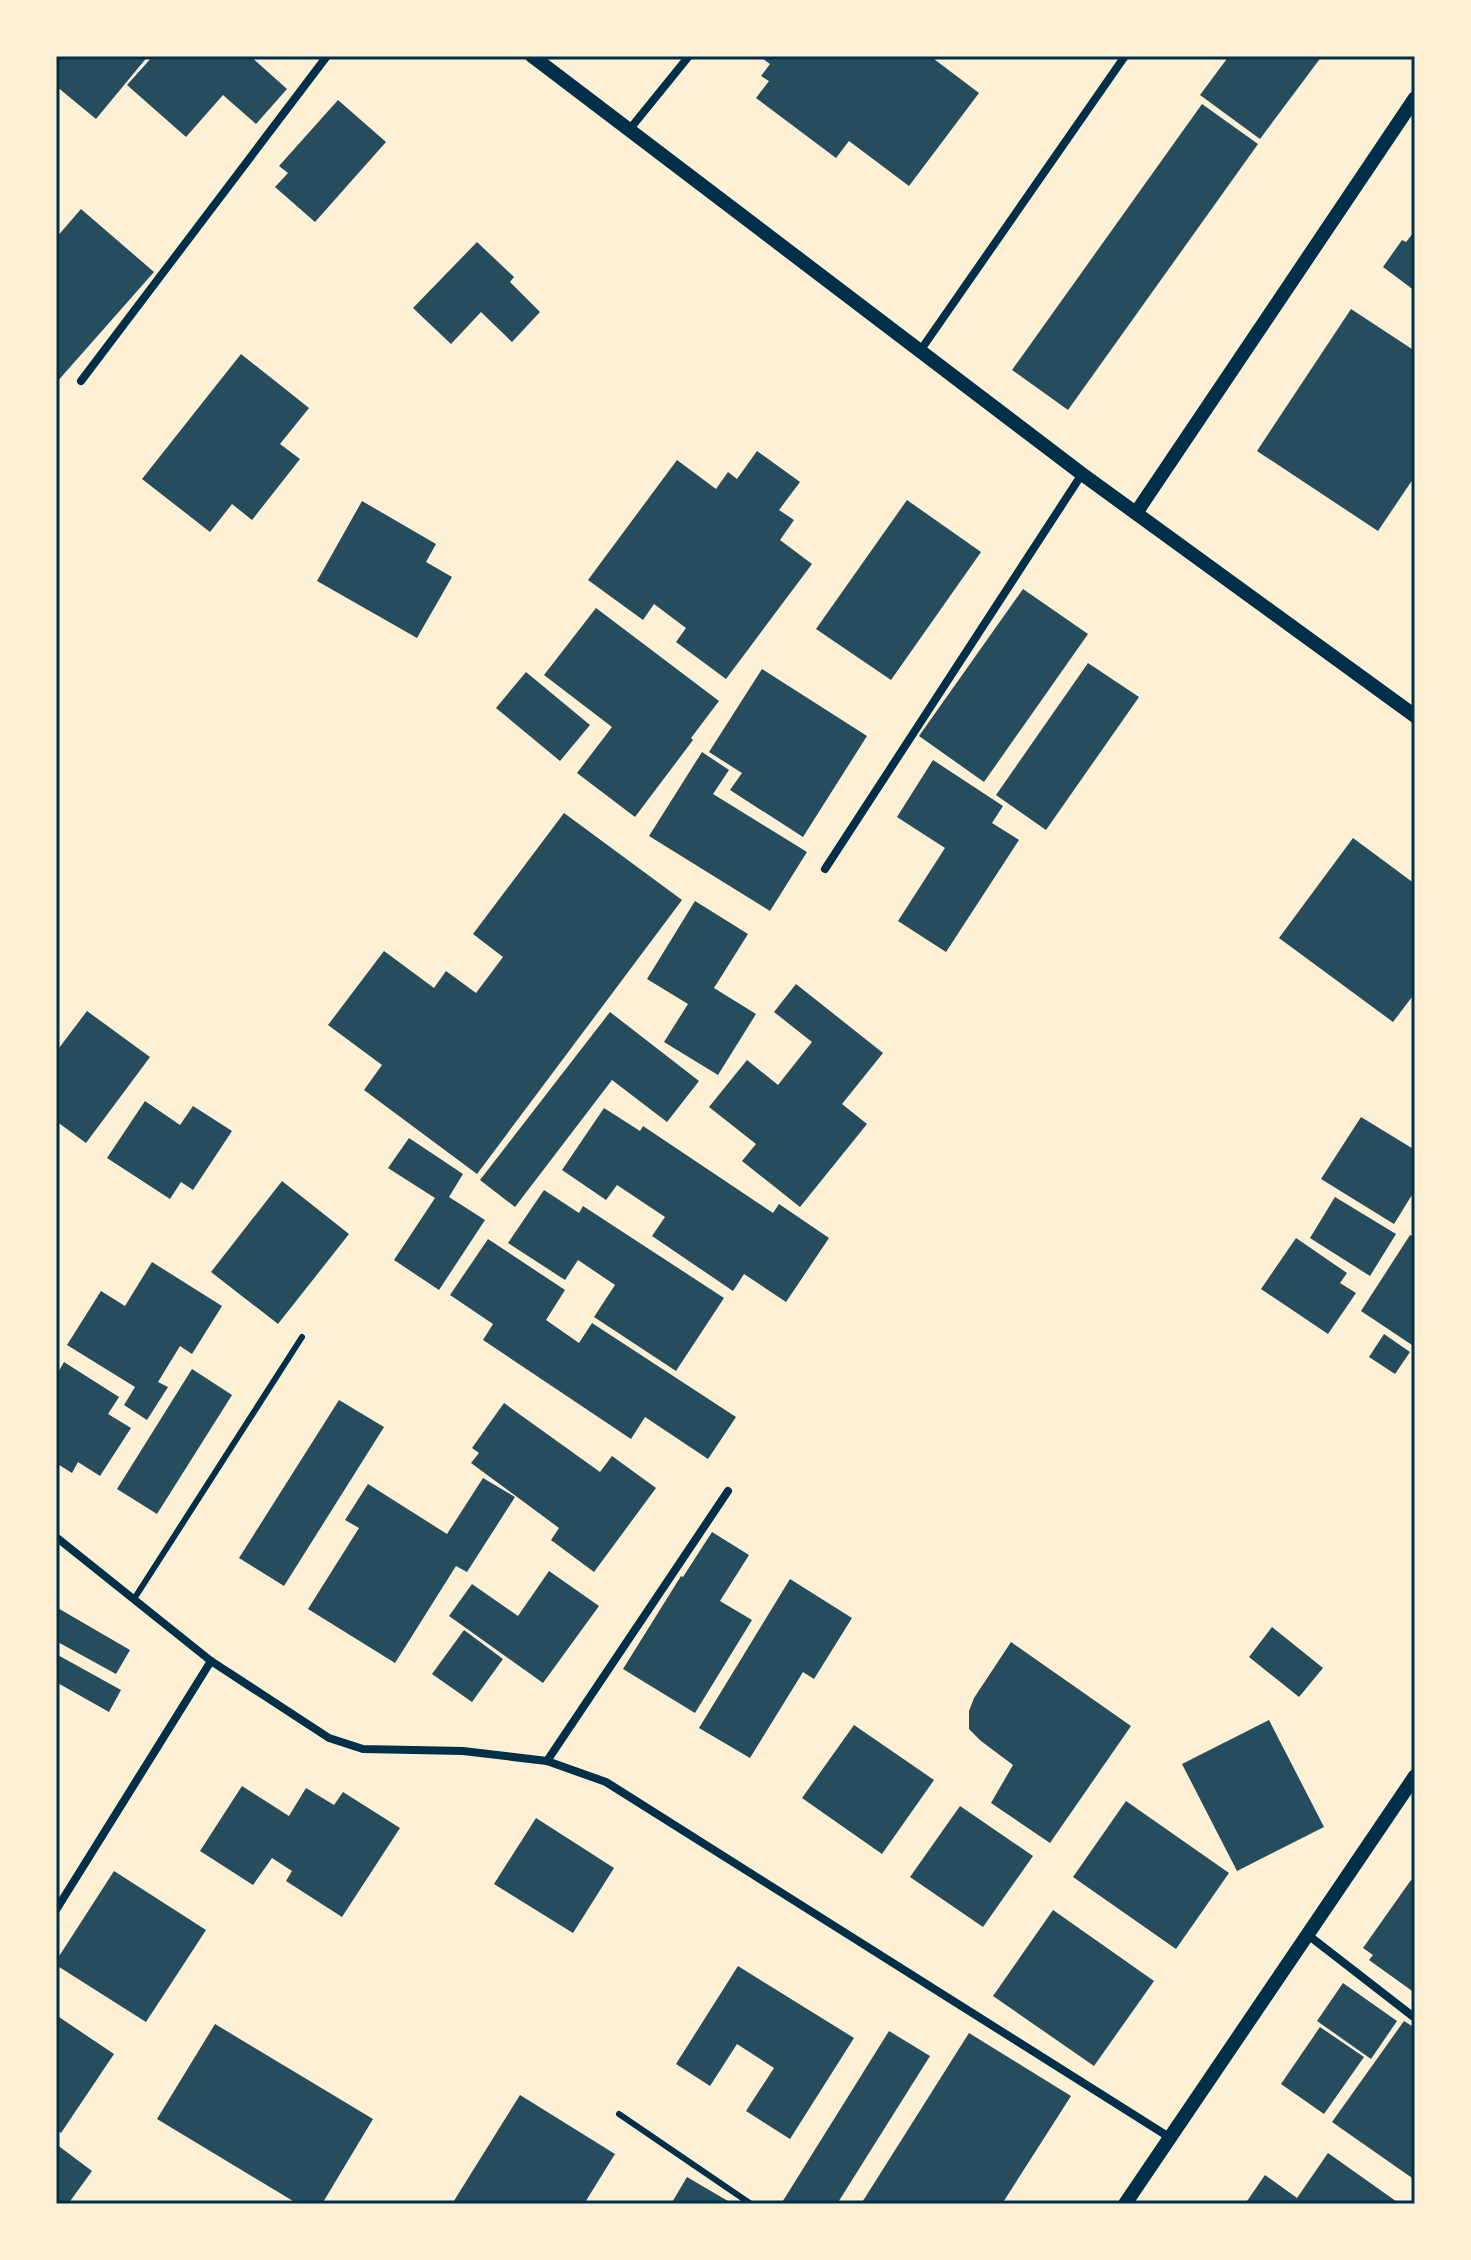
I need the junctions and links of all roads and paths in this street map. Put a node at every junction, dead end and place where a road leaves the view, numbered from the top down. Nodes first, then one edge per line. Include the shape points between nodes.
1 (327, 56) edge
2 (532, 56) edge
3 (689, 56) edge
4 (1125, 56) edge
5 (1415, 98) edge
6 (629, 130) junction
7 (920, 351) junction
8 (81, 381) dead end
9 (1082, 474) junction
10 (1136, 513) junction
11 (1415, 716) edge
12 (825, 869) dead end
13 (302, 1337) dead end
14 (728, 1491) dead end
15 (56, 1537) edge
16 (134, 1599) junction
17 (211, 1661) junction
18 (547, 1761) junction
19 (1415, 1776) edge
20 (56, 1910) edge
21 (1308, 1935) junction
22 (1415, 2018) edge
23 (619, 2114) dead end
24 (1169, 2137) junction
25 (751, 2204) edge
26 (1125, 2204) edge

1 - 8 street
2 - 6 street
3 - 6 street
4 - 7 street
5 - 10 street
6 - 7 street
7 - 9 street
9 - 10 street
9 - 12 street
10 - 11 street
13 - 16 lane
14 - 18 street
15 - 16 street
16 - 17 street
17 - 18 street via 329,1738 363,1749 463,1751
17 - 20 street
18 - 24 street via 606,1782
19 - 21 street
21 - 22 street
21 - 24 street
23 - 25 lane
24 - 26 street

